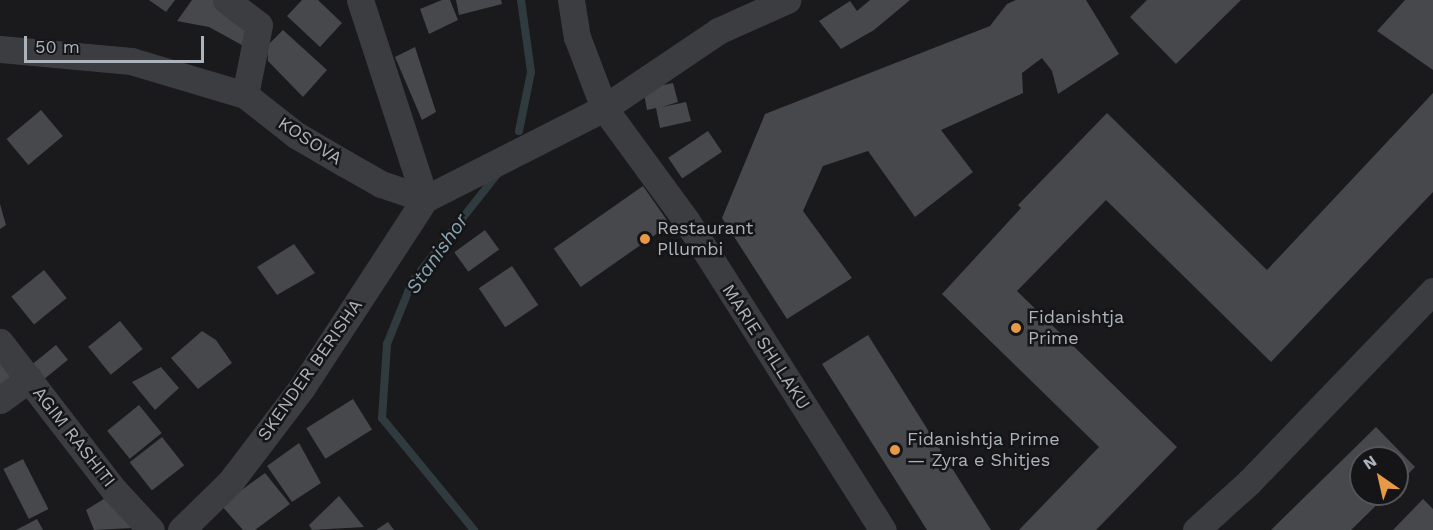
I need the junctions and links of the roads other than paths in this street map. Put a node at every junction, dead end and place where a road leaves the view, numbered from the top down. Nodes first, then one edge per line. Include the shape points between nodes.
1 (226, 0) edge
2 (360, 0) edge
3 (571, 0) edge
4 (787, 0) edge
5 (0, 49) edge
6 (245, 95) junction
7 (604, 108) junction
8 (425, 199) junction
9 (1433, 291) edge
10 (0, 342) edge
11 (29, 379) junction
12 (0, 400) edge
13 (151, 530) edge
14 (181, 530) edge
15 (884, 530) edge
16 (1196, 530) edge

1 - 6 street via 259,25
2 - 8 street
3 - 7 street, MARIE SHLLAKU via 577,37
4 - 7 street via 718,31
5 - 6 street, KOSOVA via 131,61
6 - 8 street, KOSOVA via 296,135 344,163 381,184
7 - 8 street
7 - 15 street, MARIE SHLLAKU via 686,220
8 - 14 street, SKENDER BERISHA via 303,387 231,481
9 - 16 street via 1249,482
10 - 11 street, AGIM RASHITI
11 - 12 street
11 - 13 street, AGIM RASHITI via 114,490

